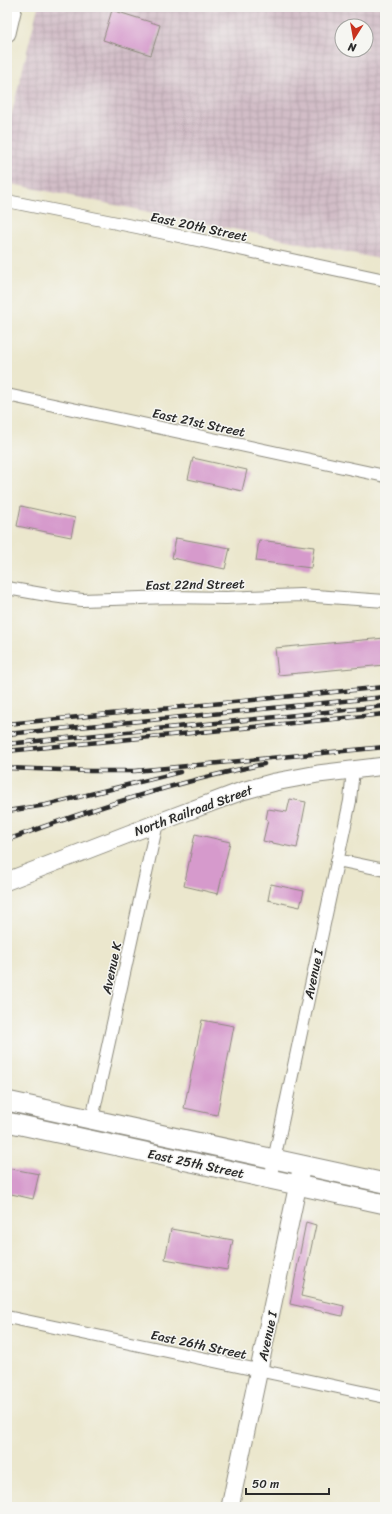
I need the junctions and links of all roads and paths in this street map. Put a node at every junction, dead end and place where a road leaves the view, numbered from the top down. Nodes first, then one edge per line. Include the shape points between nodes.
1 (13, 7) edge
2 (7, 33) edge
3 (7, 201) edge
4 (385, 280) edge
5 (7, 395) edge
6 (385, 476) edge
7 (7, 588) edge
8 (385, 601) edge
9 (385, 766) edge
10 (353, 769) junction
11 (157, 823) junction
12 (337, 860) junction
13 (385, 870) edge
14 (7, 881) edge
15 (7, 1101) edge
16 (92, 1119) junction
17 (7, 1122) edge
18 (274, 1158) junction
19 (302, 1165) junction
20 (270, 1179) junction
21 (385, 1183) edge
22 (298, 1185) junction
23 (385, 1204) edge
24 (7, 1317) edge
25 (259, 1371) junction
26 (385, 1397) edge
27 (230, 1507) edge

1 - 2 main road
3 - 4 street, East 20th Street
5 - 6 street, East 21st Street
7 - 8 street, East 22nd Street via 82,600 301,595
9 - 10 main road, North Railroad Street
10 - 11 main road, North Railroad Street via 275,782
10 - 12 street, Avenue I via 350,801
11 - 14 main road, North Railroad Street
11 - 16 street, Avenue K
12 - 13 street
12 - 18 street, Avenue I
15 - 16 main road, East 25th Street
16 - 18 main road, East 25th Street
17 - 20 main road, East 25th Street
18 - 19 main road, East 25th Street
18 - 20 street, Avenue I
19 - 21 main road, East 25th Street
19 - 22 main road, Avenue I
20 - 22 main road, East 25th Street
22 - 23 main road, East 25th Street
22 - 25 main road, Avenue I
24 - 25 street, East 26th Street
25 - 26 street, East 26th Street
25 - 27 main road, Avenue I

